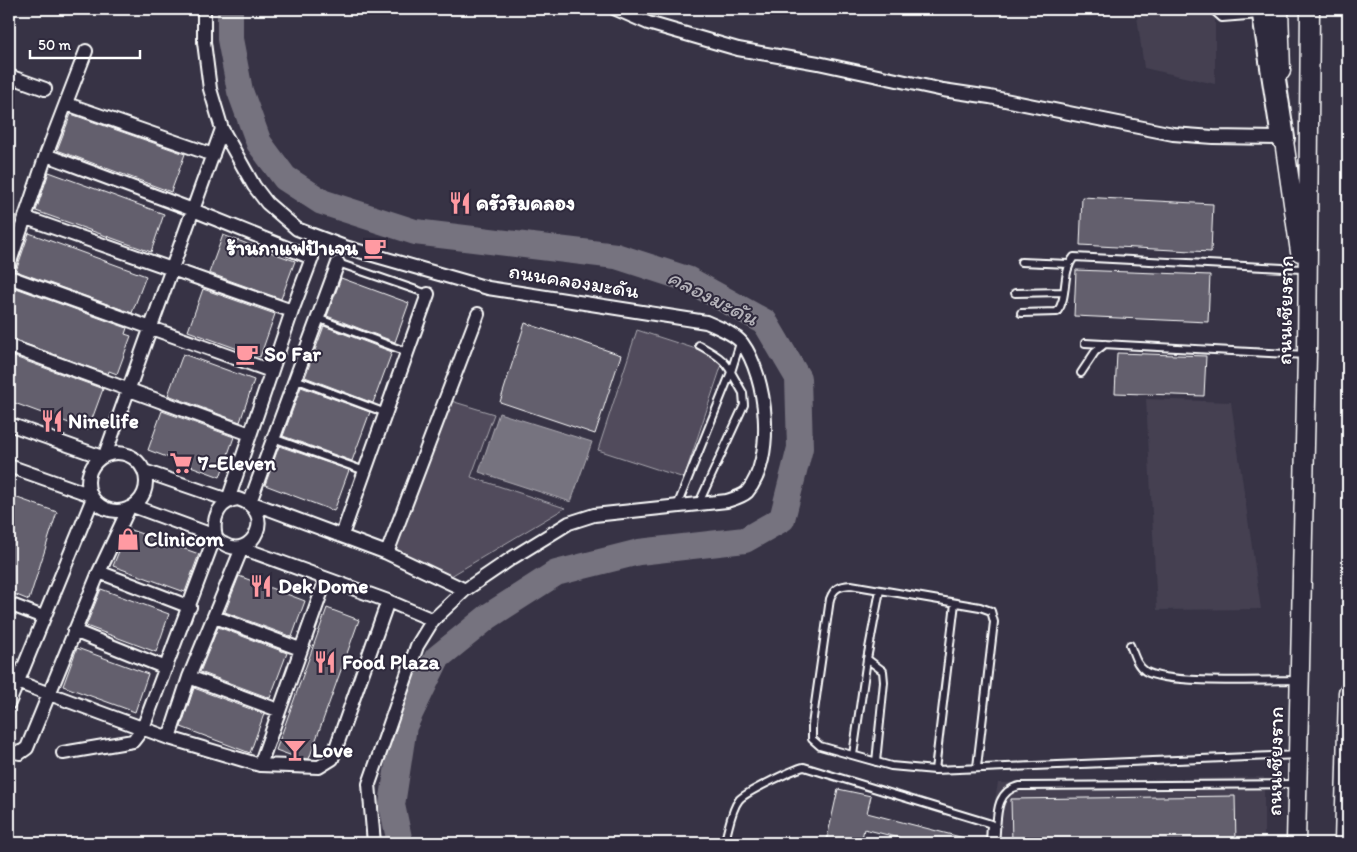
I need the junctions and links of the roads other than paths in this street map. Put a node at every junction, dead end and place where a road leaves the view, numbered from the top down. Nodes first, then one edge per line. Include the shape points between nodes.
1 (204, 9) edge
2 (616, 9) edge
3 (1212, 9) edge
4 (1310, 9) edge
5 (1269, 11) edge
6 (86, 51) dead end
7 (9, 76) edge
8 (45, 89) dead end
9 (67, 104) junction
10 (222, 129) junction
11 (1283, 138) junction
12 (46, 155) junction
13 (213, 155) junction
14 (193, 210) junction
15 (26, 218) junction
16 (1021, 262) dead end
17 (338, 263) joint
18 (1068, 264) junction
19 (9, 265) edge
20 (1302, 269) junction
21 (172, 270) junction
22 (9, 277) edge
23 (1015, 292) dead end
24 (1064, 292) junction
25 (1308, 293) junction
26 (428, 294) joint
27 (292, 311) junction
28 (1021, 313) dead end
29 (478, 314) dead end
30 (318, 318) junction
31 (151, 327) junction
32 (741, 342) junction
33 (1084, 343) dead end
34 (1106, 344) junction
35 (699, 345) dead end
36 (9, 346) edge
37 (407, 352) junction
38 (1308, 355) junction
39 (271, 371) junction
40 (731, 372) junction
41 (1081, 373) dead end
42 (295, 379) junction
43 (128, 390) junction
44 (386, 413) junction
45 (9, 424) edge
46 (250, 434) junction
47 (273, 438) junction
48 (103, 456) junction
49 (9, 466) edge
50 (144, 471) junction
51 (365, 471) junction
52 (92, 496) junction
53 (228, 500) junction
54 (250, 502) junction
55 (698, 504) junction
56 (677, 506) junction
57 (131, 507) junction
58 (215, 536) junction
59 (342, 536) junction
60 (242, 548) junction
61 (387, 553) junction
62 (99, 572) junction
63 (326, 578) junction
64 (465, 590) junction
65 (880, 590) junction
66 (388, 601) junction
67 (955, 603) junction
68 (9, 604) edge
69 (190, 607) junction
70 (44, 617) junction
71 (215, 617) junction
72 (432, 620) junction
73 (74, 631) junction
74 (1130, 645) dead end
75 (300, 649) junction
76 (867, 659) junction
77 (166, 668) junction
78 (189, 677) junction
79 (13, 680) edge
80 (1299, 680) junction
81 (1348, 692) edge
82 (48, 695) junction
83 (9, 703) edge
84 (278, 710) junction
85 (143, 728) junction
86 (168, 738) junction
87 (9, 751) edge
88 (63, 753) dead end
89 (853, 755) junction
90 (1298, 755) junction
91 (876, 762) junction
92 (260, 765) junction
93 (977, 767) junction
94 (935, 770) junction
95 (1297, 784) junction
96 (725, 840) dead end
97 (374, 843) edge
98 (990, 843) edge
99 (996, 843) edge
100 (1296, 843) edge
101 (1344, 843) edge

1 - 10 street, ถนนคลองมะดัน via 210,89
2 - 11 street via 648,23 738,49 943,90 1173,134 1213,138
3 - 5 lane via 1222,18
4 - 25 main road, ถนนเชียงราก
5 - 11 highway
6 - 9 street
7 - 8 street
9 - 12 street
9 - 13 street
10 - 13 street
10 - 32 street, ถนนคลองมะดัน via 267,203 297,228 311,234 480,286 706,322
11 - 20 main road
12 - 14 street
12 - 15 street
13 - 14 street
14 - 21 street
14 - 27 street via 312,258
15 - 19 street
15 - 21 street
16 - 18 lane
17 - 26 lane
17 - 30 street
18 - 20 lane via 1074,257 1086,256
18 - 24 lane
20 - 25 main road
21 - 27 street
21 - 31 street
22 - 31 street
23 - 24 lane
24 - 28 lane via 1062,306 1057,312
25 - 38 main road, ถนนเชียงราก
26 - 37 street
27 - 39 street
29 - 61 street
30 - 37 lane
30 - 42 street
31 - 39 street
31 - 43 street
32 - 40 lane
32 - 55 street via 764,403 763,457 746,493 727,501
33 - 34 lane
34 - 38 lane
34 - 41 lane via 1095,352
35 - 40 lane via 718,356
36 - 43 street
37 - 44 street
38 - 80 main road, ถนนเชียงราก
39 - 46 street
40 - 55 lane via 743,394 744,405
40 - 56 lane
42 - 44 lane
42 - 47 street
43 - 46 street
43 - 48 street
44 - 51 street
45 - 48 street
46 - 53 street
47 - 51 lane
47 - 54 street
48 - 50 street via 122,453 136,460
48 - 52 street via 89,474
49 - 52 street
50 - 53 street
50 - 57 street via 145,488
51 - 59 street
52 - 57 street via 105,508 122,511
52 - 70 street
53 - 54 street
53 - 58 street via 214,520
54 - 59 street
54 - 60 street via 258,512 258,519 251,542
55 - 56 street
56 - 64 street via 594,515 569,523
57 - 58 street
57 - 62 street
58 - 60 street via 222,544
58 - 69 street
59 - 61 street
60 - 63 street
60 - 71 street
61 - 64 street
62 - 69 street
62 - 73 street
63 - 66 street
63 - 75 street
64 - 72 street
65 - 67 lane
65 - 76 lane
65 - 89 lane via 840,586 830,599 812,739 820,746
66 - 72 street
66 - 92 street via 332,759 318,767
67 - 93 lane via 991,611 994,622
67 - 94 lane
68 - 70 street
69 - 77 street
70 - 79 street
71 - 75 street
71 - 78 street
72 - 97 street via 417,646 370,784
73 - 77 street
73 - 82 street
74 - 80 lane via 1137,663 1146,671 1173,679
75 - 84 street
76 - 89 lane
76 - 91 lane via 883,671 884,682
77 - 85 street
78 - 84 street
78 - 86 street
79 - 82 street
79 - 83 street
80 - 90 main road, ถนนเชียงราก
81 - 101 main road
82 - 85 street
82 - 87 street via 27,748 20,753
84 - 92 street
85 - 86 street
85 - 88 street via 132,741
86 - 92 street
89 - 91 lane
90 - 93 lane
90 - 95 main road, ถนนเชียงราก
91 - 94 lane via 908,769
93 - 94 lane
95 - 99 lane via 1008,788 1000,797
95 - 100 main road, ถนนเชียงราก
96 - 98 lane via 738,801 746,792 804,767 991,824

